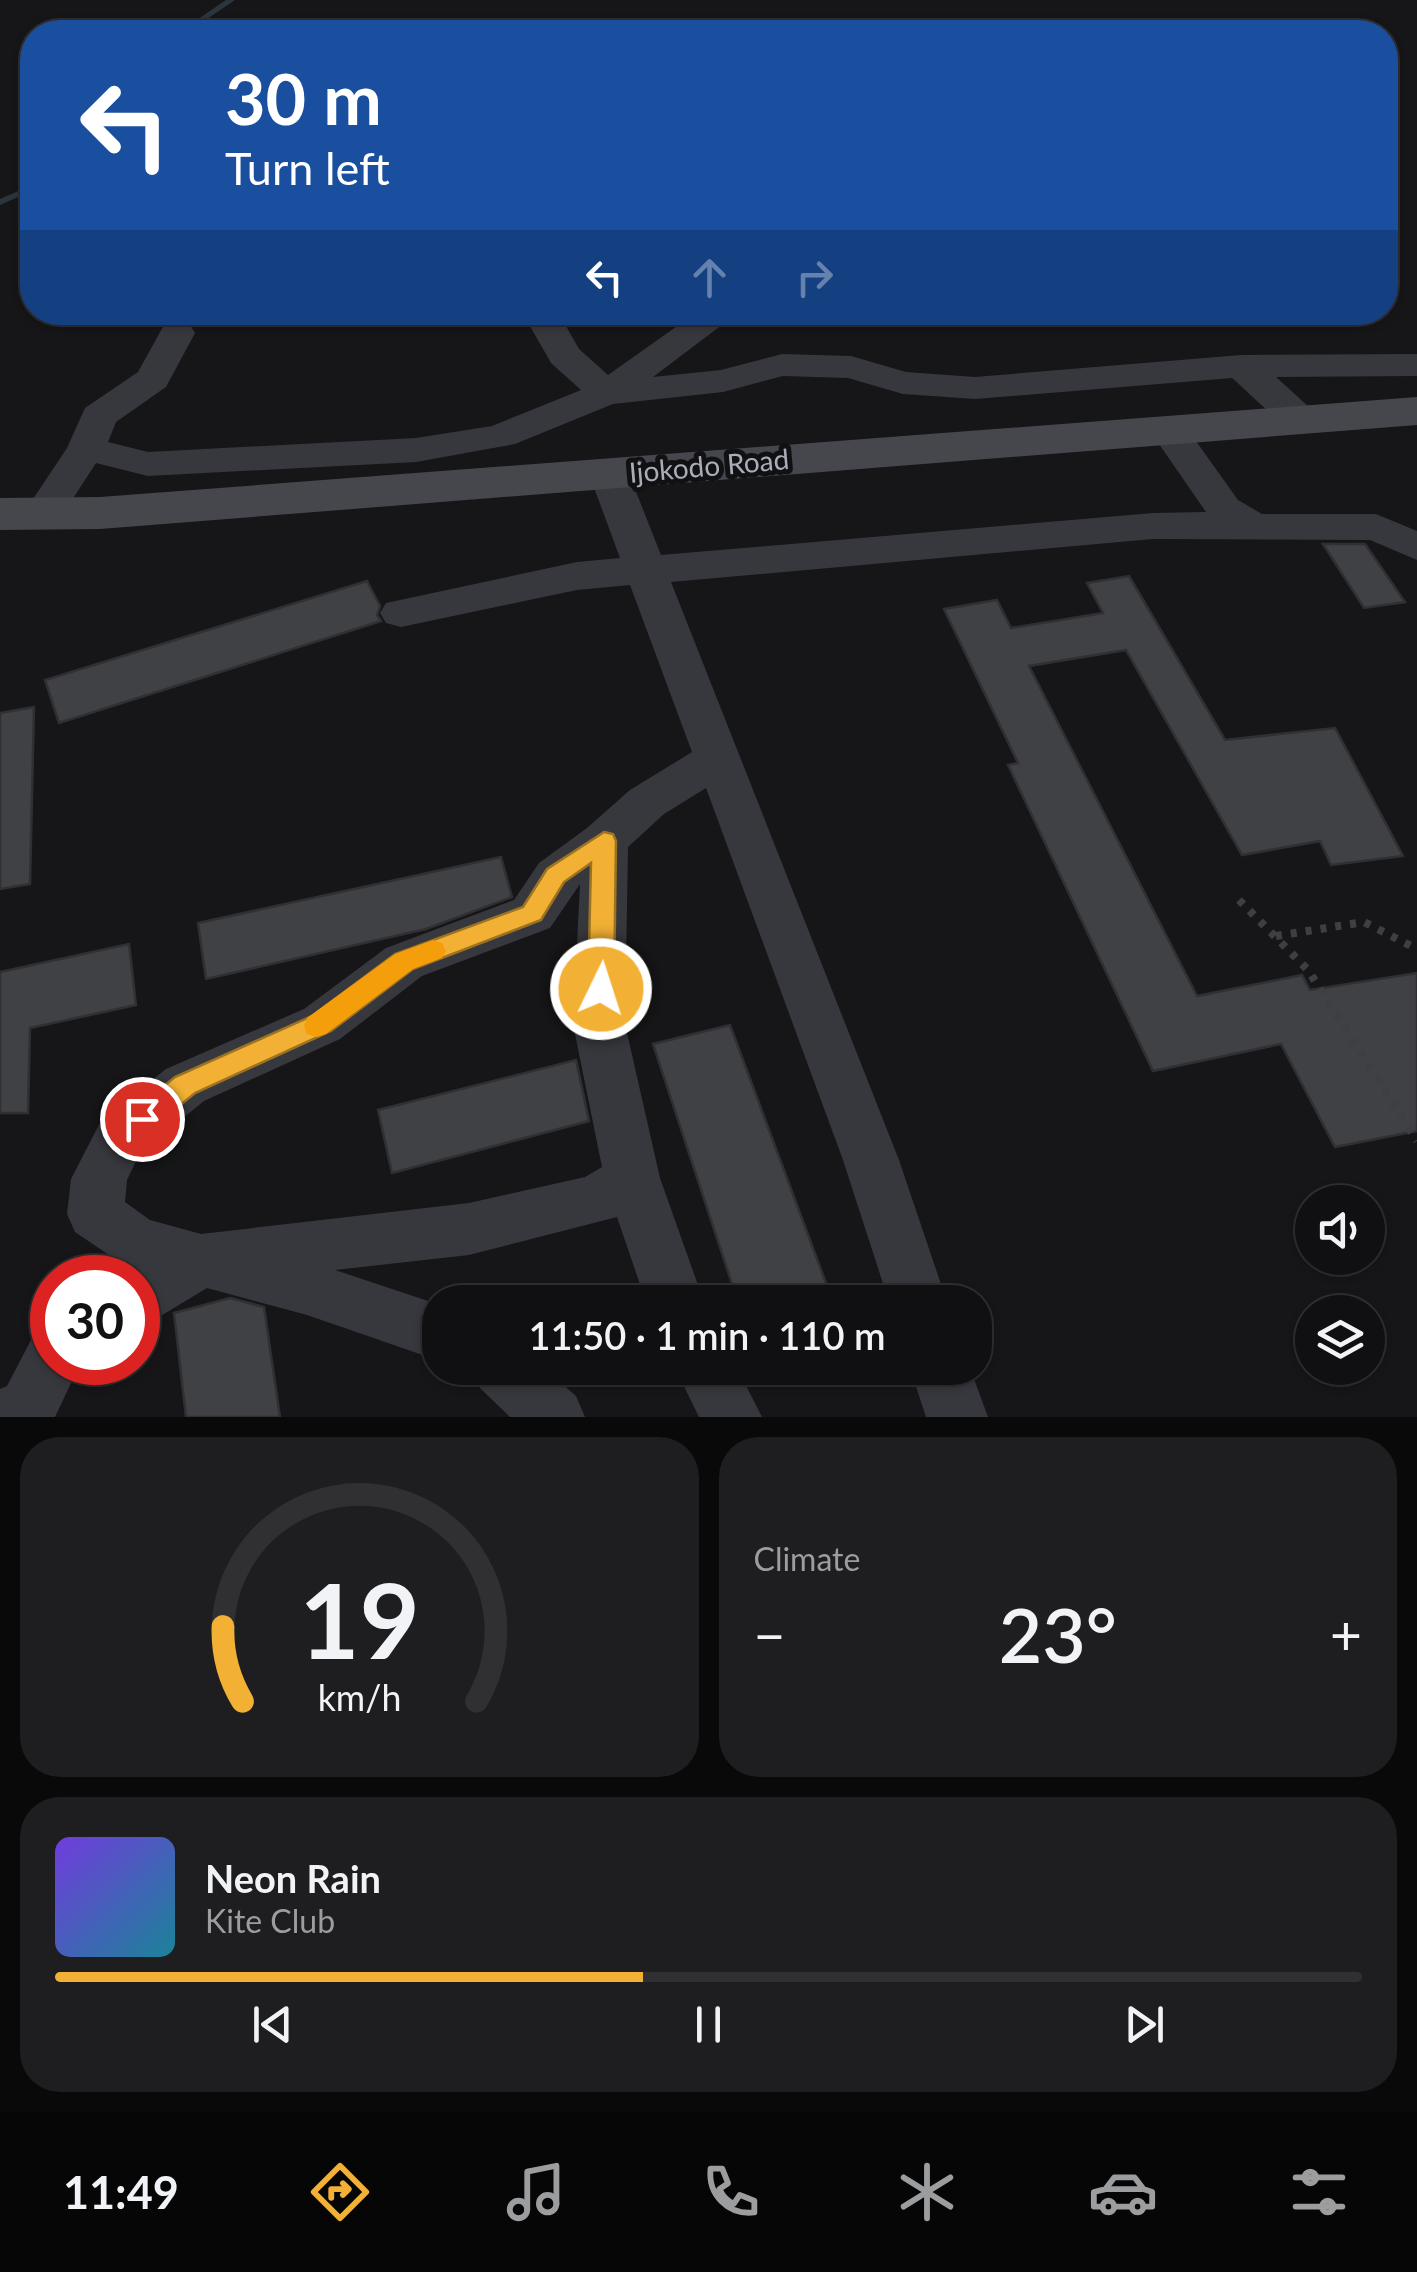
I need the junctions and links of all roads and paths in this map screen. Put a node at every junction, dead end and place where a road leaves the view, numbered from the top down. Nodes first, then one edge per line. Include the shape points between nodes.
1 (547, 325) edge
2 (703, 325) edge
3 (177, 333) dead end
4 (1417, 365) edge
5 (1241, 366) junction
6 (606, 393) junction
7 (1417, 411) edge
8 (1302, 418) junction
9 (86, 448) junction
10 (1181, 450) junction
11 (609, 474) junction
12 (21, 514) edge
13 (1251, 525) junction
14 (1153, 526) junction
15 (1417, 547) edge
16 (645, 569) junction
17 (401, 613) dead end
18 (718, 758) junction
19 (604, 841) junction
20 (1239, 900) dead end
21 (1275, 936) junction
22 (1417, 949) edge
23 (1417, 1141) edge
24 (632, 1178) junction
25 (201, 1260) junction
26 (160, 1285) edge
27 (669, 1285) edge
28 (912, 1285) edge
29 (422, 1326) edge
30 (40, 1385) edge
31 (519, 1385) edge
32 (714, 1385) edge
33 (946, 1385) edge
34 (2, 1417) edge
35 (554, 1417) edge
36 (732, 1417) edge
37 (957, 1417) edge

1 - 6 street via 564,356
2 - 6 street
3 - 9 street via 154,380 99,416
4 - 5 street
5 - 6 street via 976,388 903,383 851,367 782,365 723,381
5 - 8 street
6 - 9 street via 501,436 416,450 148,464
7 - 8 main road, Ijokodo Road
8 - 10 main road, Ijokodo Road
9 - 12 street
10 - 11 main road, Ijokodo Road
10 - 13 street via 1224,509
10 - 14 street
11 - 12 main road, Ijokodo Road
11 - 16 street
13 - 14 street
13 - 15 street via 1376,527
14 - 16 street
16 - 17 street via 577,576
16 - 18 street
18 - 19 street via 646,802
18 - 28 street
19 - 24 street via 599,1024
19 - 25 street via 556,876 532,914 404,962 322,1024 185,1085 121,1136 99,1179 96,1214 134,1241
20 - 21 path
21 - 22 path via 1364,922
21 - 23 path via 1308,970
24 - 25 street via 598,1199 469,1229
24 - 27 street
25 - 26 street
25 - 29 street
30 - 34 street via 28,1408
31 - 35 street
32 - 36 street
33 - 37 street

